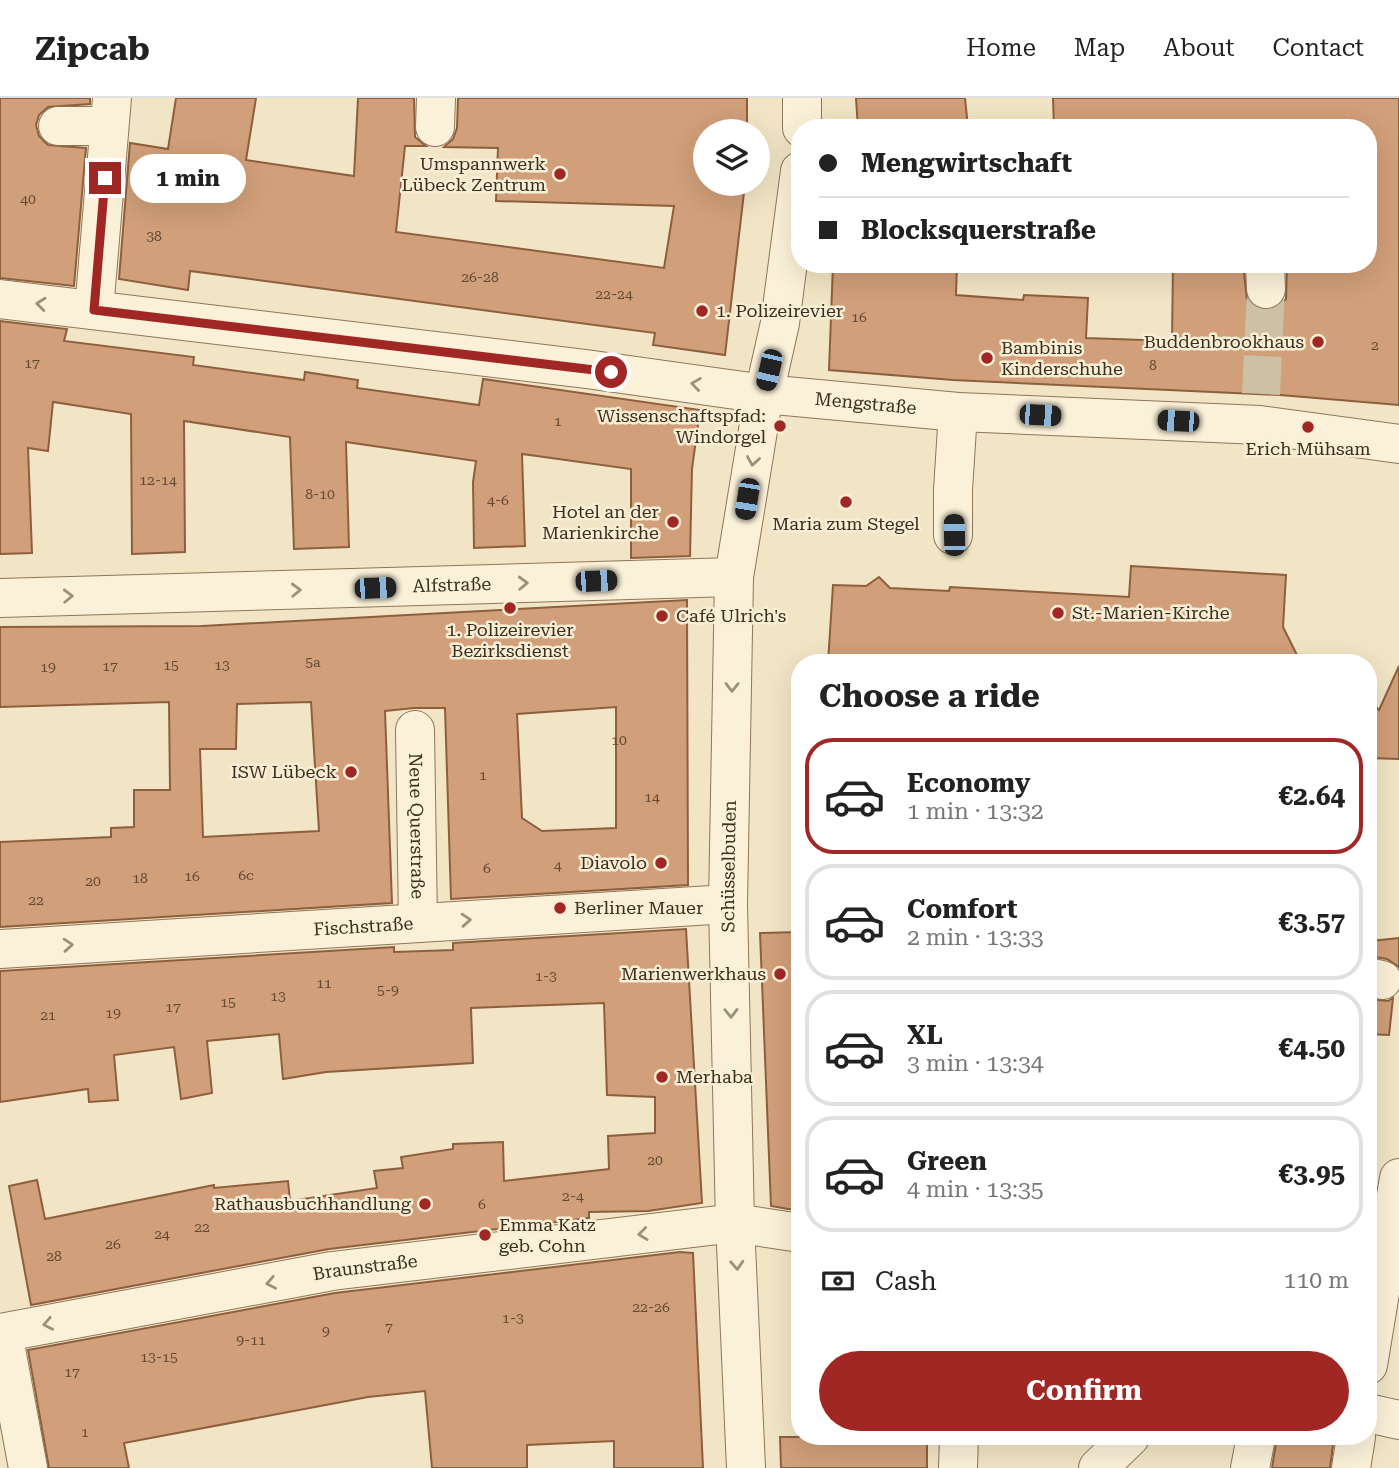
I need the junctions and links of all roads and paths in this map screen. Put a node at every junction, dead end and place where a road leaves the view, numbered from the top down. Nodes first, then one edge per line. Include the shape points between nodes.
1 (802, 98) edge
2 (110, 112) edge
3 (802, 119) edge
4 (58, 126) dead end
5 (791, 239) edge
6 (0, 299) edge
7 (94, 310) junction
8 (764, 394) junction
9 (958, 412) junction
10 (1399, 443) edge
11 (954, 535) dead end
12 (734, 577) junction
13 (0, 598) edge
14 (415, 730) dead end
15 (728, 904) junction
16 (418, 923) junction
17 (0, 949) edge
18 (1399, 1178) edge
19 (735, 1223) junction
20 (791, 1232) edge
21 (1377, 1311) edge
22 (1, 1333) edge
23 (1377, 1415) edge
24 (1399, 1420) edge
25 (959, 1445) edge
26 (1122, 1445) edge
27 (1254, 1445) edge
28 (1355, 1445) edge
29 (28, 1468) edge
30 (746, 1468) edge
31 (958, 1468) edge
32 (1098, 1468) edge
33 (1250, 1468) edge
34 (1351, 1468) edge

1 - 3 street
2 - 4 street
2 - 7 street
5 - 8 street, Schüsselbuden via 780,323
7 -> 6 street, Mengstraße
8 -> 7 street, Mengstraße
8 - 9 street, Mengstraße
8 -> 12 street, Schüsselbuden
9 - 10 street, Mengstraße via 1261,410
9 - 11 street
13 -> 12 street, Alfstraße
12 -> 15 street, Schüsselbuden
14 - 16 street, Neue Querstraße
16 -> 15 street, Fischstraße
15 -> 19 street, Schüsselbuden
17 -> 16 street, Fischstraße
18 - 21 street
19 - 20 street, Braunstraße
19 -> 22 street, Braunstraße via 332,1271
19 -> 30 street, Schüsselbuden
22 - 29 street
23 - 24 street
25 - 31 street
26 - 32 street
27 - 33 street
28 - 34 street

